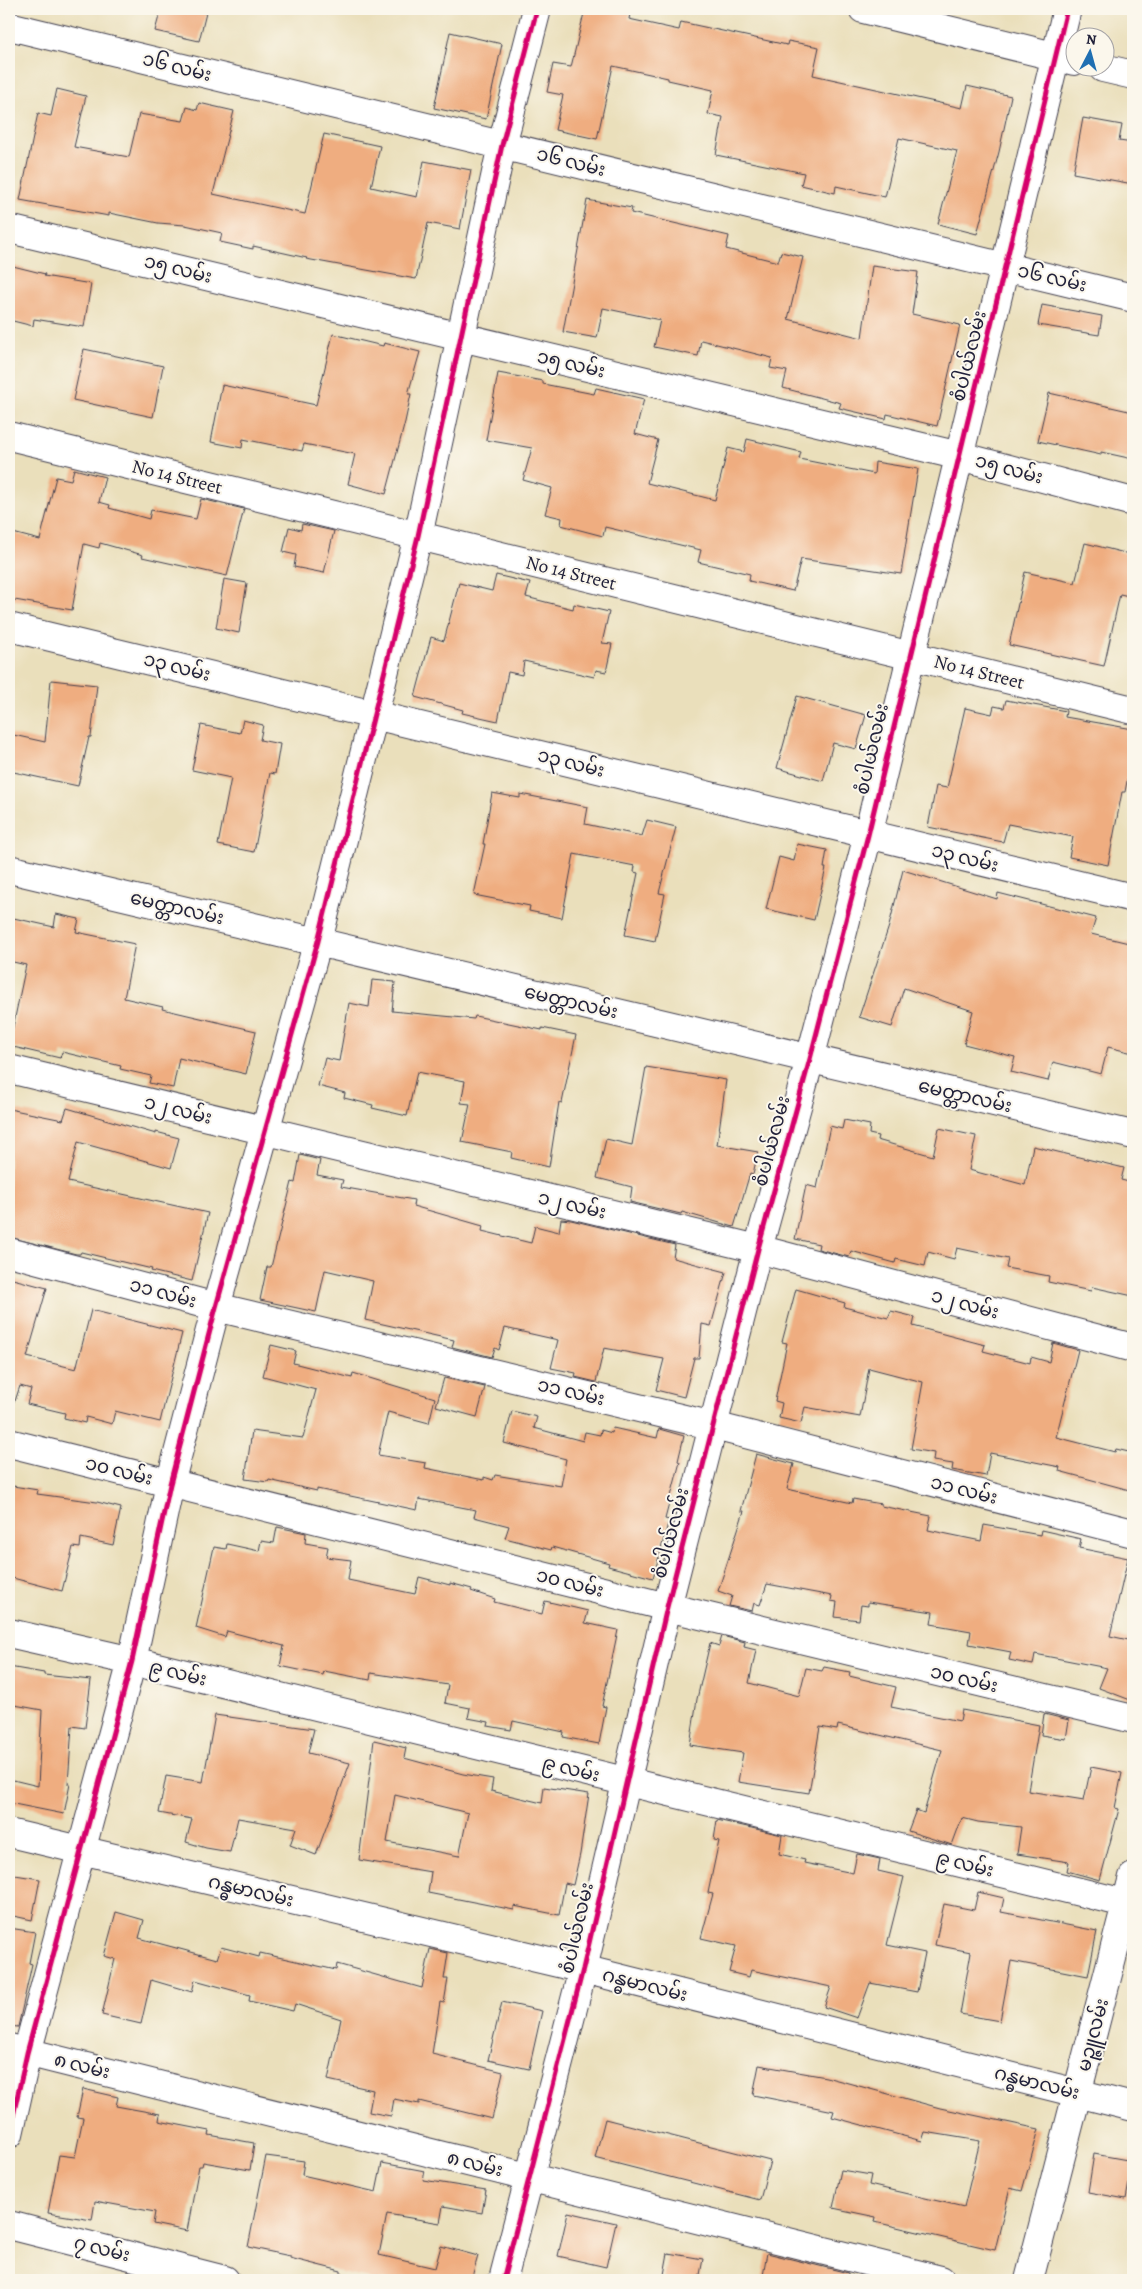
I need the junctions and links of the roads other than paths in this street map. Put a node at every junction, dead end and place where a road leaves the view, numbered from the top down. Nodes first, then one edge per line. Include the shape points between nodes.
1 (12, 9) edge
2 (537, 9) edge
3 (863, 9) edge
4 (1067, 9) edge
5 (9, 21) edge
6 (9, 26) edge
7 (1066, 28) edge
8 (1064, 58) edge
9 (1064, 62) edge
10 (1114, 71) edge
11 (1133, 75) edge
12 (502, 144) junction
13 (9, 229) edge
14 (1006, 267) junction
15 (1133, 298) edge
16 (459, 338) junction
17 (9, 436) edge
18 (960, 456) junction
19 (1133, 502) edge
20 (418, 536) junction
21 (9, 627) edge
22 (910, 655) junction
23 (1133, 710) edge
24 (375, 715) junction
25 (868, 835) junction
26 (9, 869) edge
27 (1133, 898) edge
28 (318, 941) junction
29 (810, 1059) junction
30 (9, 1069) edge
31 (266, 1131) junction
32 (1133, 1135) edge
33 (758, 1249) junction
34 (9, 1252) edge
35 (216, 1307) junction
36 (1133, 1348) edge
37 (714, 1426) junction
38 (9, 1443) edge
39 (170, 1484) junction
40 (1133, 1533) edge
41 (666, 1607) junction
42 (9, 1634) edge
43 (132, 1662) junction
44 (1133, 1719) edge
45 (626, 1782) junction
46 (9, 1833) edge
47 (82, 1851) junction
48 (1131, 1895) edge
49 (583, 1970) junction
50 (18, 2050) edge
51 (1078, 2094) junction
52 (1133, 2108) edge
53 (9, 2134) edge
54 (530, 2178) junction
55 (9, 2225) edge
56 (225, 2280) edge
57 (503, 2280) edge
58 (941, 2280) edge
59 (1029, 2280) edge

1 - 5 street
2 - 12 street
3 - 8 street
4 - 7 street, စံပါယ်လမ်း
6 - 12 street, ၁၆ လမ်း
9 - 14 street, စံပါယ်လမ်း
10 - 11 street
12 - 14 street, ၁၆ လမ်း
12 - 16 street
13 - 16 street, ၁၅ လမ်း
14 - 15 street, ၁၆ လမ်း
14 - 18 street, စံပါယ်လမ်း
16 - 18 street, ၁၅ လမ်း
16 - 20 street
17 - 20 street, No 14 Street
18 - 19 street, ၁၅ လမ်း
18 - 22 street, စံပါယ်လမ်း
20 - 22 street, No 14 Street
20 - 24 street
21 - 24 street, ၁၃ လမ်း
22 - 23 street, No 14 Street
22 - 25 street, စံပါယ်လမ်း
24 - 25 street, ၁၃ လမ်း
24 - 28 street
25 - 27 street, ၁၃ လမ်း
25 - 29 street, စံပါယ်လမ်း
26 - 28 street, မေတ္တာလမ်း
28 - 29 street, မေတ္တာလမ်း
28 - 31 street
29 - 32 street, မေတ္တာလမ်း
29 - 33 street, စံပါယ်လမ်း
30 - 31 street, ၁၂ လမ်း
31 - 33 street, ၁၂ လမ်း
31 - 35 street
33 - 36 street, ၁၂ လမ်း
33 - 37 street, စံပါယ်လမ်း
34 - 35 street, ၁၁ လမ်း
35 - 37 street, ၁၁ လမ်း
35 - 39 street
37 - 40 street, ၁၁ လမ်း
37 - 41 street, စံပါယ်လမ်း
38 - 39 street, ၁၀ လမ်း
39 - 41 street, ၁၀ လမ်း
39 - 43 street
41 - 44 street, ၁၀ လမ်း
41 - 45 street, စံပါယ်လမ်း
42 - 43 street, ၉ လမ်း
43 - 45 street, ၉ လမ်း
43 - 47 street
45 - 48 street, ၉ လမ်း
45 - 49 street, စံပါယ်လမ်း
46 - 47 street, ဂန္ဓမာလမ်း
47 - 49 street, ဂန္ဓမာလမ်း
47 - 50 street
48 - 51 street, မဉ္ဇူလမ်း
49 - 51 street, ဂန္ဓမာလမ်း
49 - 54 street, စံပါယ်လမ်း
50 - 53 street
50 - 54 street, ၈ လမ်း
51 - 52 street, ဂန္ဓမာလမ်း
51 - 59 street, မဉ္ဇူလမ်း
54 - 57 street, စံပါယ်လမ်း
54 - 58 street, ၈ လမ်း
55 - 56 street, ၇ လမ်း

